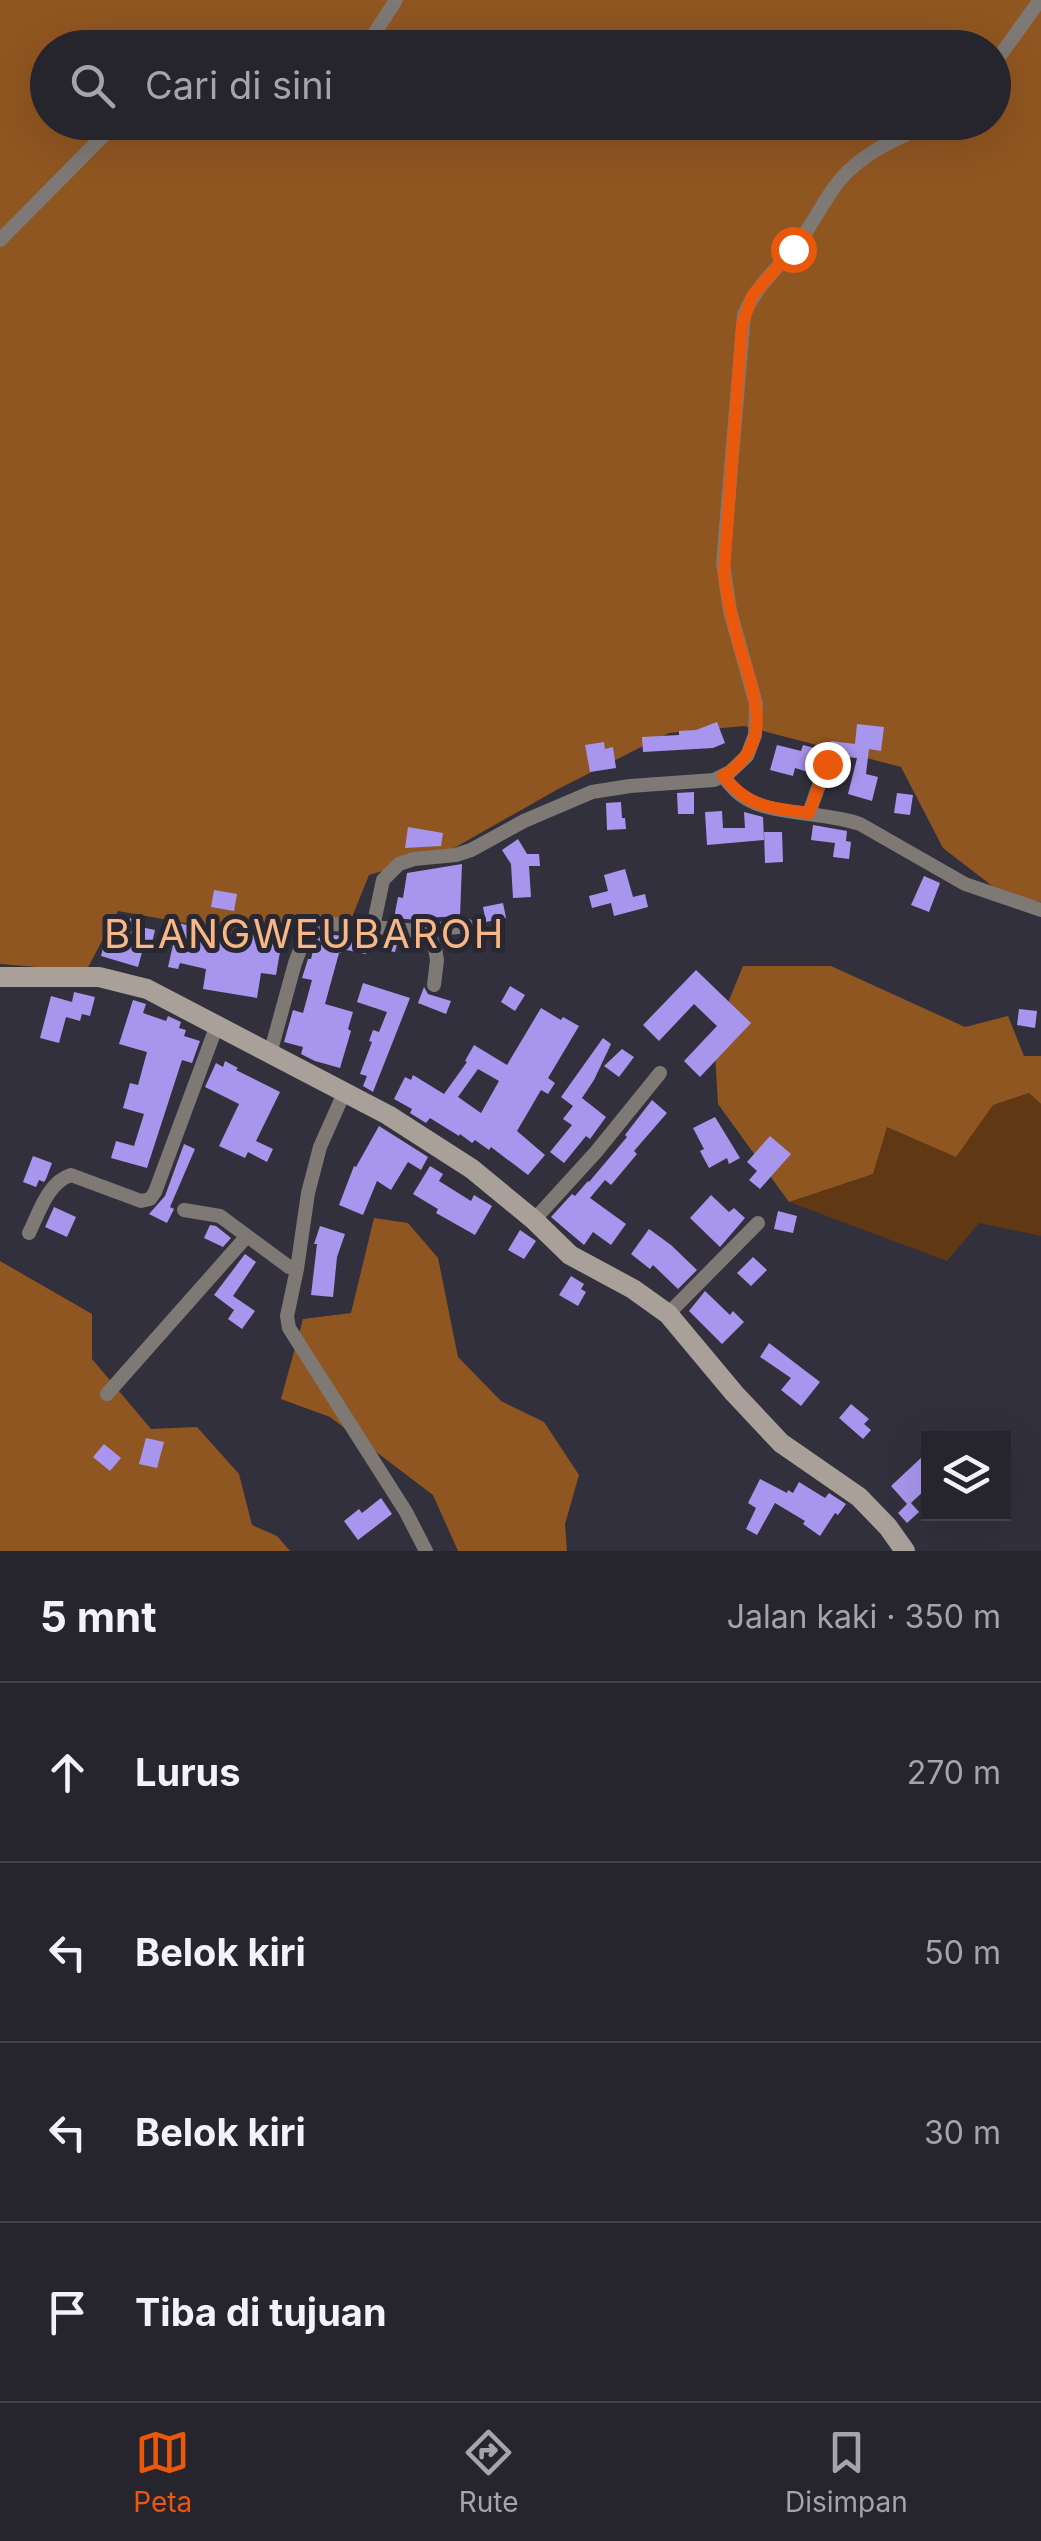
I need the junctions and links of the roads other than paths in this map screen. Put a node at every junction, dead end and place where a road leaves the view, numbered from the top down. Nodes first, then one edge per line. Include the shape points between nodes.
1 (396, 0) edge
2 (1040, 0) edge
3 (377, 30) edge
4 (1011, 40) edge
5 (99, 140) edge
6 (897, 140) edge
7 (0, 240) edge
8 (827, 764) dead end
9 (723, 776) junction
10 (809, 813) junction
11 (1041, 910) edge
12 (468, 926) dead end
13 (373, 928) junction
14 (432, 930) junction
15 (0, 976) edge
16 (434, 985) dead end
17 (217, 1025) junction
18 (270, 1054) junction
19 (660, 1073) dead end
20 (344, 1092) junction
21 (184, 1210) dead end
22 (534, 1220) junction
23 (758, 1223) dead end
24 (28, 1233) dead end
25 (247, 1236) junction
26 (298, 1269) junction
27 (668, 1314) junction
28 (107, 1394) dead end
29 (426, 1551) edge
30 (904, 1551) edge

1 - 3 street
2 - 4 street
5 - 7 street
6 - 9 street via 845,175 744,315 724,571 757,715 749,752
8 - 10 street
9 - 10 street via 750,801
9 - 13 street via 592,792 471,850 399,864 383,880
10 - 11 street via 860,824 965,884
12 - 14 street
13 - 14 street
13 - 18 street via 309,926
14 - 16 street
15 - 17 street via 124,982
17 - 18 street
17 - 24 street via 150,1198 141,1201 71,1175 60,1178
18 - 20 street
19 - 22 street
20 - 22 street via 436,1144
20 - 26 street via 308,1193
21 - 25 street via 220,1216
22 - 27 street via 570,1254
23 - 27 street
25 - 26 street
25 - 28 street
26 - 29 street via 289,1328
27 - 30 street via 781,1443 859,1497

